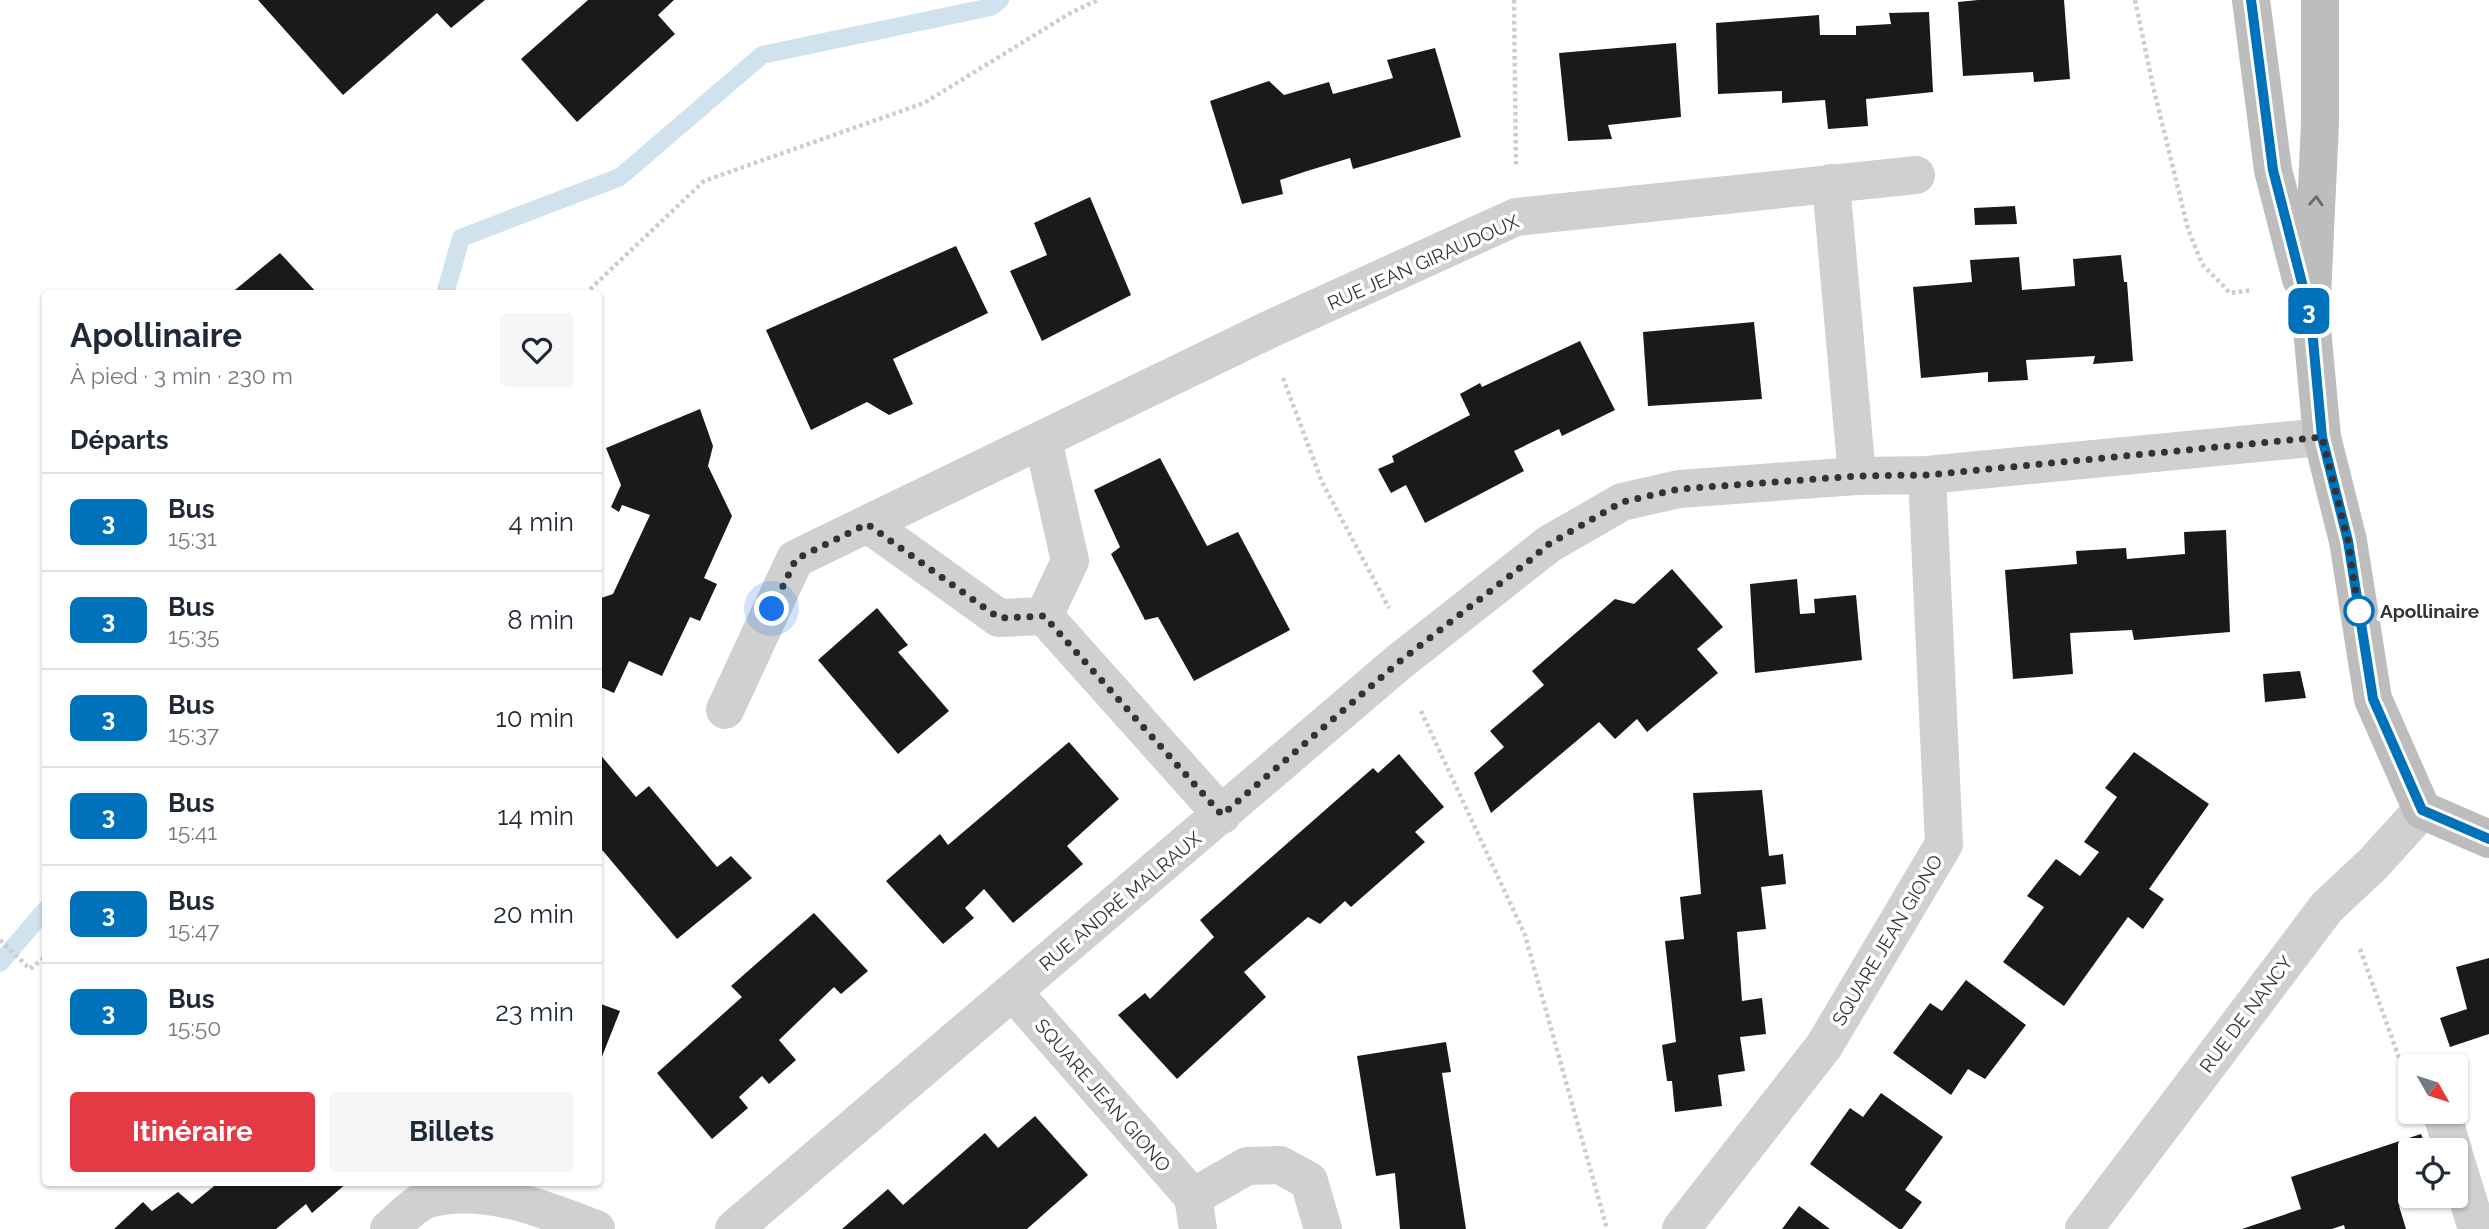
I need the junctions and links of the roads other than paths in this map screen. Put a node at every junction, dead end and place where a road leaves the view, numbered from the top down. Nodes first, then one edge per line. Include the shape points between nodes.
1 (2251, 0) edge
2 (2319, 0) edge
3 (1916, 175) dead end
4 (1831, 183) junction
5 (2306, 302) junction
6 (2322, 437) junction
7 (1043, 440) junction
8 (1927, 475) junction
9 (1857, 476) junction
10 (867, 524) junction
11 (1044, 616) junction
12 (725, 710) dead end
13 (2422, 810) junction
14 (1222, 815) junction
15 (2489, 839) edge
16 (1013, 992) junction
17 (2468, 1200) edge
18 (1196, 1213) edge
19 (389, 1229) edge
20 (596, 1229) edge
21 (734, 1229) edge
22 (1323, 1229) edge
23 (1681, 1229) edge
24 (2084, 1229) edge
25 (2477, 1229) edge

1 - 5 street via 2273,170
5 -> 2 street via 2320,123
3 - 4 street, RUE JEAN GIRAUDOUX
4 - 7 street, RUE JEAN GIRAUDOUX via 1516,217
4 - 9 street
5 - 6 street
6 - 8 street, RUE ANDRÉ MALRAUX
6 - 13 street via 2348,541 2373,699
7 - 10 street, RUE JEAN GIRAUDOUX
7 - 11 street via 1070,561
8 - 9 street, RUE ANDRÉ MALRAUX
8 - 23 street, SQUARE JEAN GIONO via 1944,844 1824,1046
9 - 14 street, RUE ANDRÉ MALRAUX via 1679,489 1622,502 1549,544 1406,657
10 - 11 street via 999,618
10 - 12 street, RUE JEAN GIRAUDOUX via 796,559
11 - 14 street
13 - 15 street
13 - 24 street, RUE DE NANCY via 2327,907
14 - 16 street, RUE ANDRÉ MALRAUX
16 - 18 street, SQUARE JEAN GIONO
16 - 21 street, RUE ANDRÉ MALRAUX
17 - 25 street
18 - 22 street, SQUARE JEAN GIONO via 1247,1166 1280,1165 1309,1181
19 - 20 street via 425,1200 480,1194

